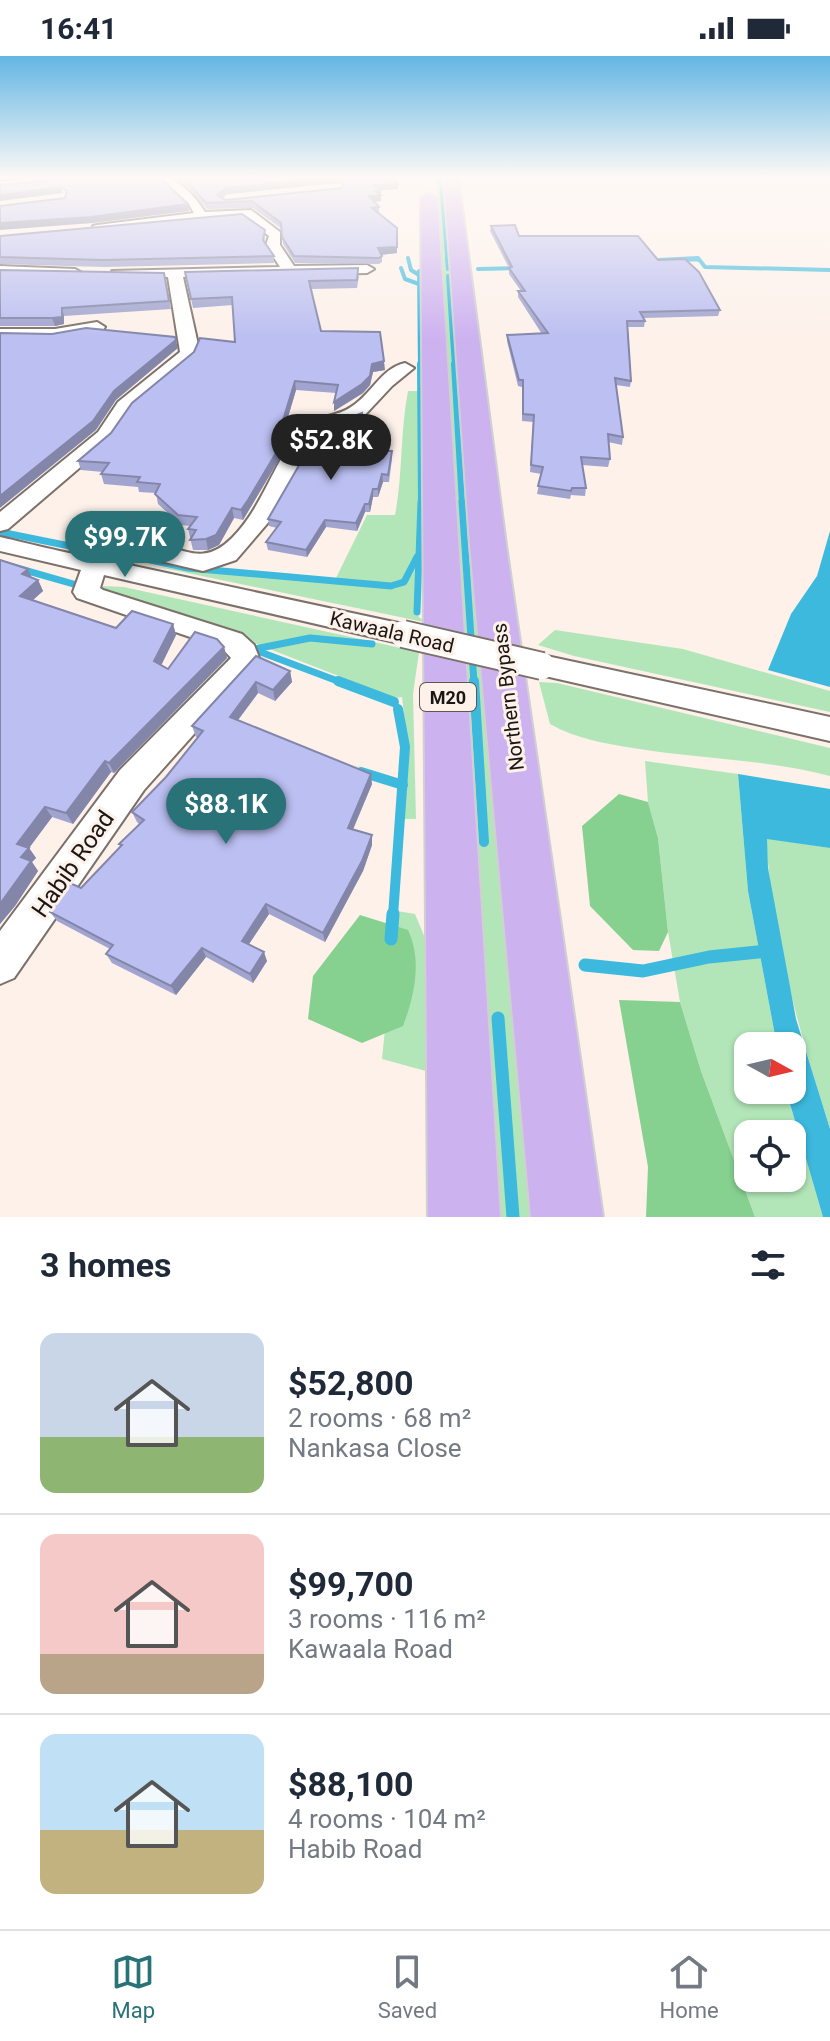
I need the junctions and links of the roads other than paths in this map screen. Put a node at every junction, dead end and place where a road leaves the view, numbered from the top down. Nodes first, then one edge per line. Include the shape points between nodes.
1 (272, 231) edge
2 (430, 231) edge
3 (456, 231) edge
4 (367, 269) edge
5 (0, 270) edge
6 (289, 270) junction
7 (176, 272) junction
8 (88, 274) edge
9 (105, 274) edge
10 (97, 327) edge
11 (0, 334) edge
12 (405, 368) dead end
13 (0, 524) edge
14 (0, 544) edge
15 (97, 566) junction
16 (830, 729) edge
17 (0, 964) edge
18 (464, 1217) edge
19 (567, 1217) edge

1 - 6 street via 273,245
2 - 18 highway, M20
3 - 19 highway, Northern Bypass
4 - 6 street
5 - 8 street
6 - 7 street
7 - 9 street
7 - 13 street via 188,354 125,406 105,436
10 - 11 street
12 - 15 street via 356,412 312,429 238,547 203,563 128,549
14 - 15 street, Kawaala Road
15 - 16 street, Kawaala Road, bridge
15 - 17 street, Habib Road via 86,592 232,641 246,660 132,780

